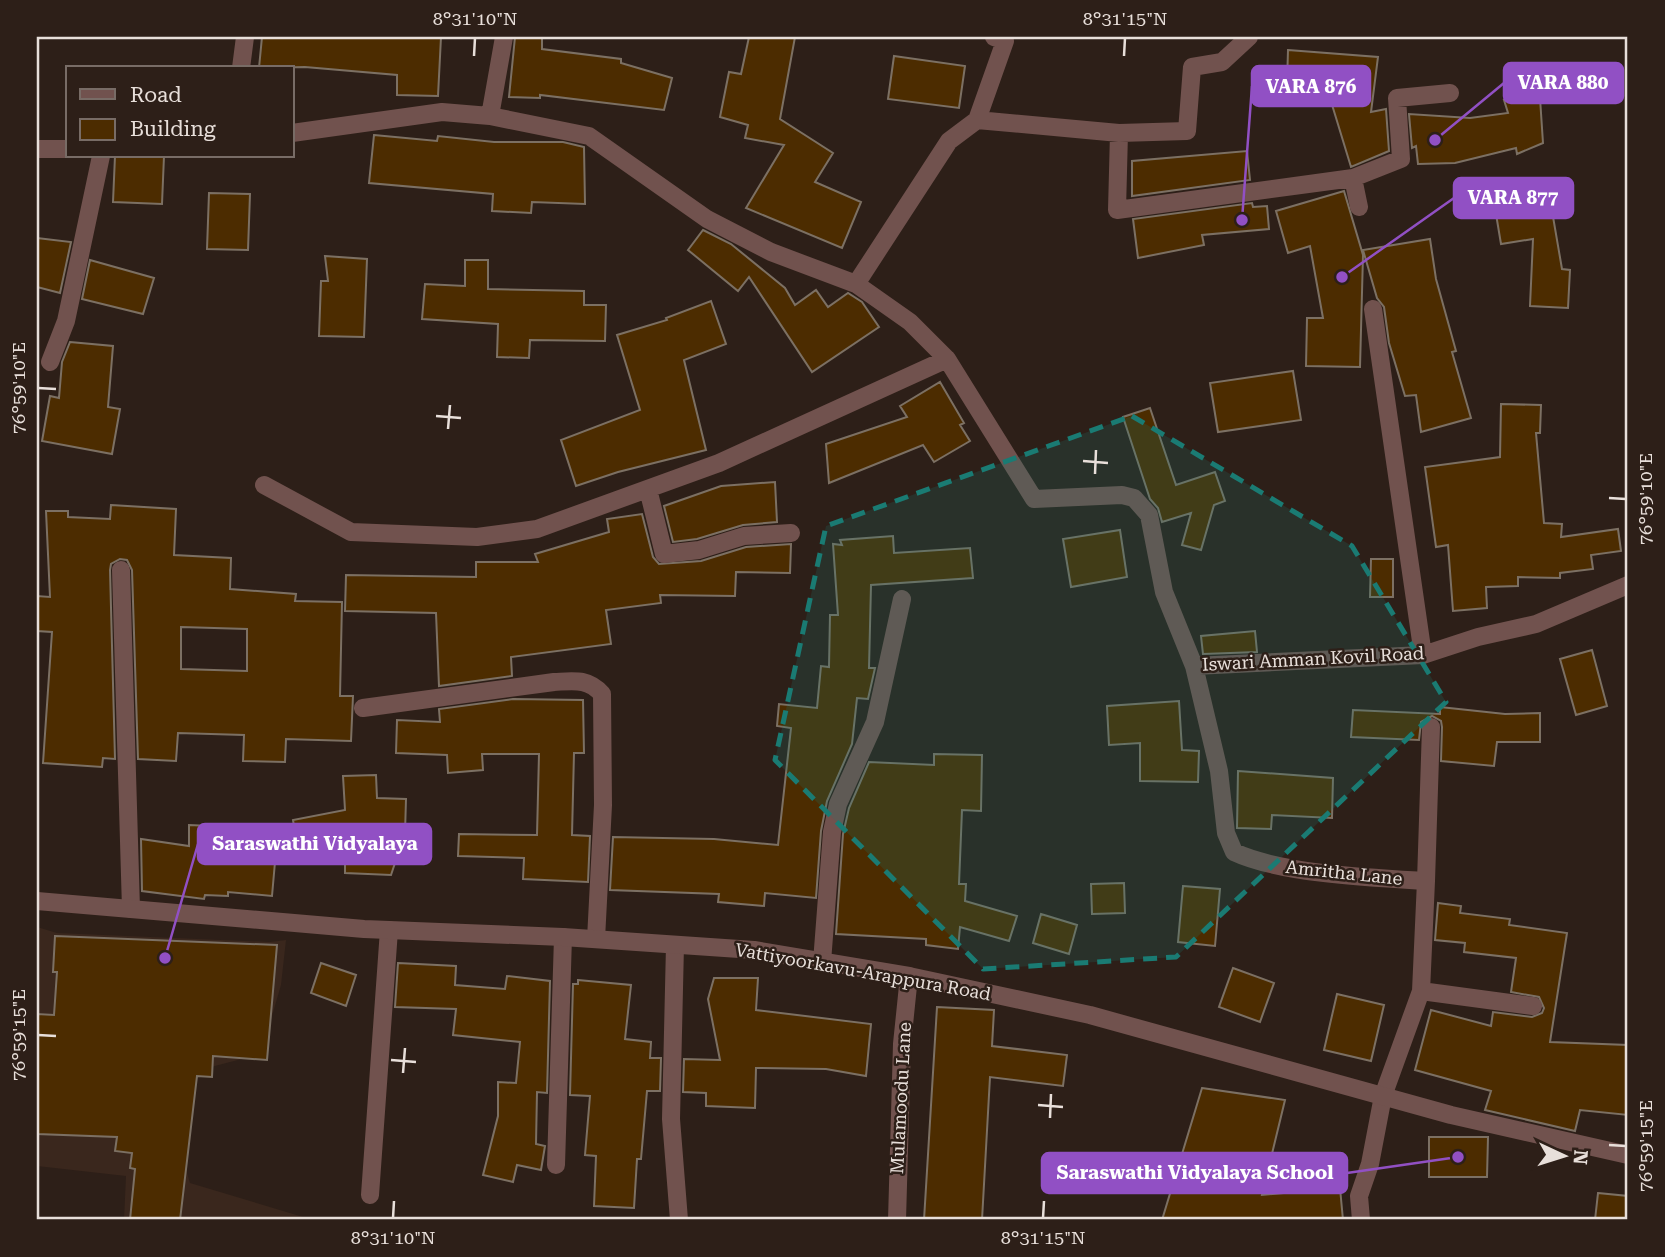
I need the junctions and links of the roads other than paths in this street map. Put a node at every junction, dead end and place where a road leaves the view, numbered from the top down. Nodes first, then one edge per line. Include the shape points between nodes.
1 (245, 37) edge
2 (504, 37) edge
3 (994, 37) edge
4 (1249, 37) edge
5 (241, 66) edge
6 (1450, 93) dead end
7 (490, 116) junction
8 (977, 120) junction
9 (294, 133) edge
10 (1119, 133) junction
11 (37, 149) edge
12 (66, 149) edge
13 (101, 158) edge
14 (1353, 178) junction
15 (1359, 207) dead end
16 (856, 284) junction
17 (1373, 309) dead end
18 (947, 359) junction
19 (50, 362) dead end
20 (264, 485) dead end
21 (648, 489) junction
22 (791, 533) dead end
23 (121, 570) dead end
24 (1628, 585) edge
25 (902, 598) dead end
26 (1423, 655) junction
27 (1194, 666) junction
28 (363, 708) dead end
29 (1431, 727) dead end
30 (1426, 881) junction
31 (37, 901) edge
32 (131, 909) junction
33 (389, 930) junction
34 (563, 937) junction
35 (596, 939) junction
36 (675, 945) junction
37 (822, 962) junction
38 (909, 976) junction
39 (1421, 991) junction
40 (1533, 1006) dead end
41 (1383, 1096) junction
42 (1628, 1155) edge
43 (556, 1164) dead end
44 (370, 1195) dead end
45 (679, 1220) edge
46 (897, 1220) edge
47 (1361, 1220) edge

1 - 5 street
2 - 7 street
3 - 8 street via 1005,41
4 - 10 street via 1222,62 1192,67 1187,131
6 - 14 street via 1397,97 1401,159
7 - 9 street, Iswari Amman Kovil Road via 442,112
7 - 16 street, Iswari Amman Kovil Road via 589,135 707,219 771,252
8 - 10 street
8 - 16 street via 949,141
10 - 14 street via 1117,210
11 - 12 street
13 - 19 street via 66,321
14 - 15 street
16 - 18 street, Iswari Amman Kovil Road via 910,323
17 - 26 street
18 - 21 street via 719,463
18 - 27 street, Iswari Amman Kovil Road via 1034,499 1122,495 1144,506 1164,592
20 - 21 street via 351,533 477,537 537,529
21 - 22 street via 663,554 699,550 744,536
23 - 32 street
24 - 26 street, Iswari Amman Kovil Road via 1536,624
25 - 37 street via 876,722 838,804
26 - 27 street, Iswari Amman Kovil Road
27 - 30 street, Amritha Lane via 1219,771 1226,833 1234,852 1255,862 1376,879
28 - 35 street via 554,682 581,680 594,685 602,694 603,804
29 - 30 street
30 - 39 street, Amritha Lane
31 - 32 street, Vattiyoorkavu-Arappura Road
32 - 33 street, Vattiyoorkavu-Arappura Road
33 - 34 street, Vattiyoorkavu-Arappura Road
33 - 44 street
34 - 35 street, Vattiyoorkavu-Arappura Road
34 - 43 street
35 - 36 street, Vattiyoorkavu-Arappura Road
36 - 37 street, Vattiyoorkavu-Arappura Road via 754,950
36 - 45 street via 671,1119
37 - 38 street, Vattiyoorkavu-Arappura Road
38 - 41 street, Vattiyoorkavu-Arappura Road via 1090,1015
38 - 46 street, Mulamoodu Lane via 902,1044
39 - 40 street
39 - 41 street, Amritha Lane
41 - 42 street, Vattiyoorkavu-Arappura Road
41 - 47 street, Amritha Lane via 1359,1196

